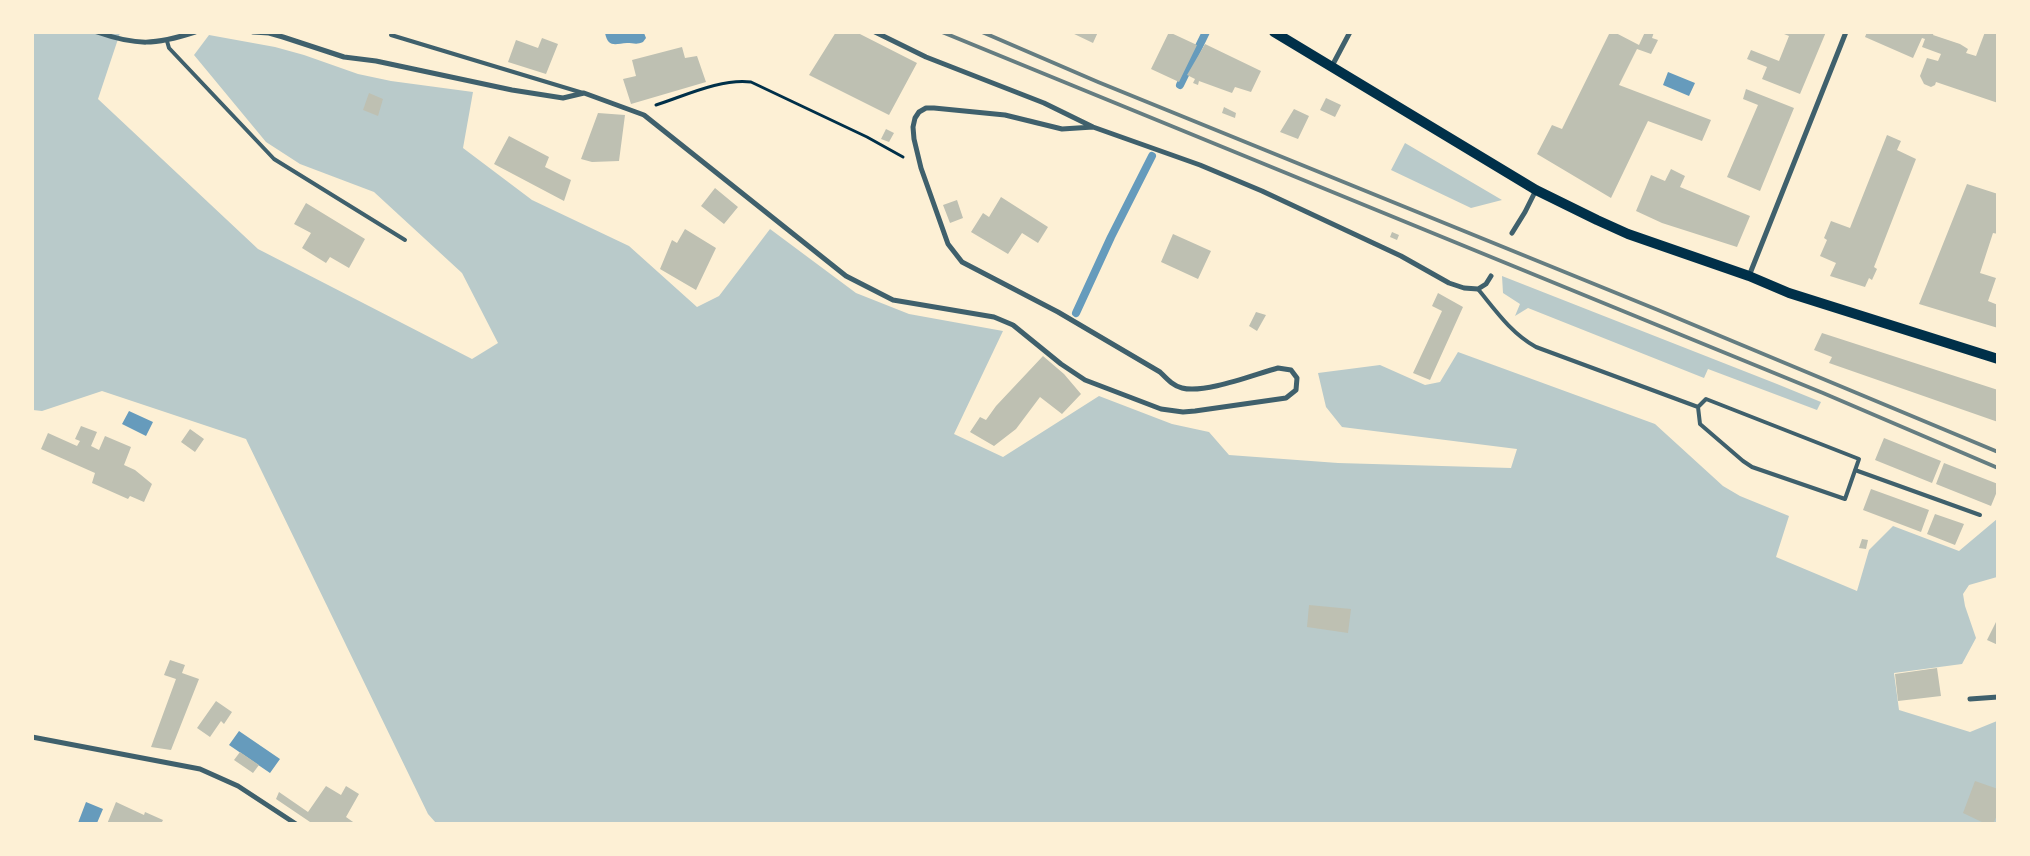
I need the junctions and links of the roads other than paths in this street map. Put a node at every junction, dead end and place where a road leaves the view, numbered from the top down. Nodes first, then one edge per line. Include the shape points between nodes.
1 (97, 32) edge
2 (195, 32) edge
3 (253, 32) edge
4 (875, 32) edge
5 (1274, 32) edge
6 (1350, 32) edge
7 (1846, 32) edge
8 (391, 35) dead end
9 (167, 41) junction
10 (1332, 67) junction
11 (584, 93) junction
12 (1093, 127) junction
13 (1536, 190) junction
14 (1512, 233) dead end
15 (405, 240) dead end
16 (1491, 276) dead end
17 (1749, 276) junction
18 (1478, 289) junction
19 (1998, 359) edge
20 (1698, 407) junction
21 (1855, 470) junction
22 (1980, 515) dead end
23 (1998, 697) edge
24 (1970, 698) dead end
25 (32, 737) edge
26 (296, 824) edge

1 - 9 street via 124,41
2 - 9 street
3 - 11 street via 283,36 344,57 512,90 563,98
4 - 12 street via 926,57 1044,102
5 - 10 main road
6 - 10 street
7 - 17 street
8 - 11 lane
9 - 15 lane via 169,48 274,159
10 - 13 main road
11 - 12 street via 644,114 846,276 893,300 1007,322 1085,380 1161,409 1189,412 1286,398 1296,390 1297,378 1291,370 1278,368 1204,389 1181,388 1160,372 1058,312 962,262 948,244 914,139 912,126 919,112 934,108 1005,115 1062,129
12 - 18 street via 1200,165 1347,230 1449,283
13 - 14 street
13 - 17 main road via 1628,234
16 - 18 street
17 - 19 main road via 1789,293
18 - 20 lane via 1507,325 1536,347
20 - 21 lane via 1706,398 1859,459
20 - 21 lane via 1700,424 1752,467 1845,499
21 - 22 lane
23 - 24 street
25 - 26 street via 200,769 238,786

